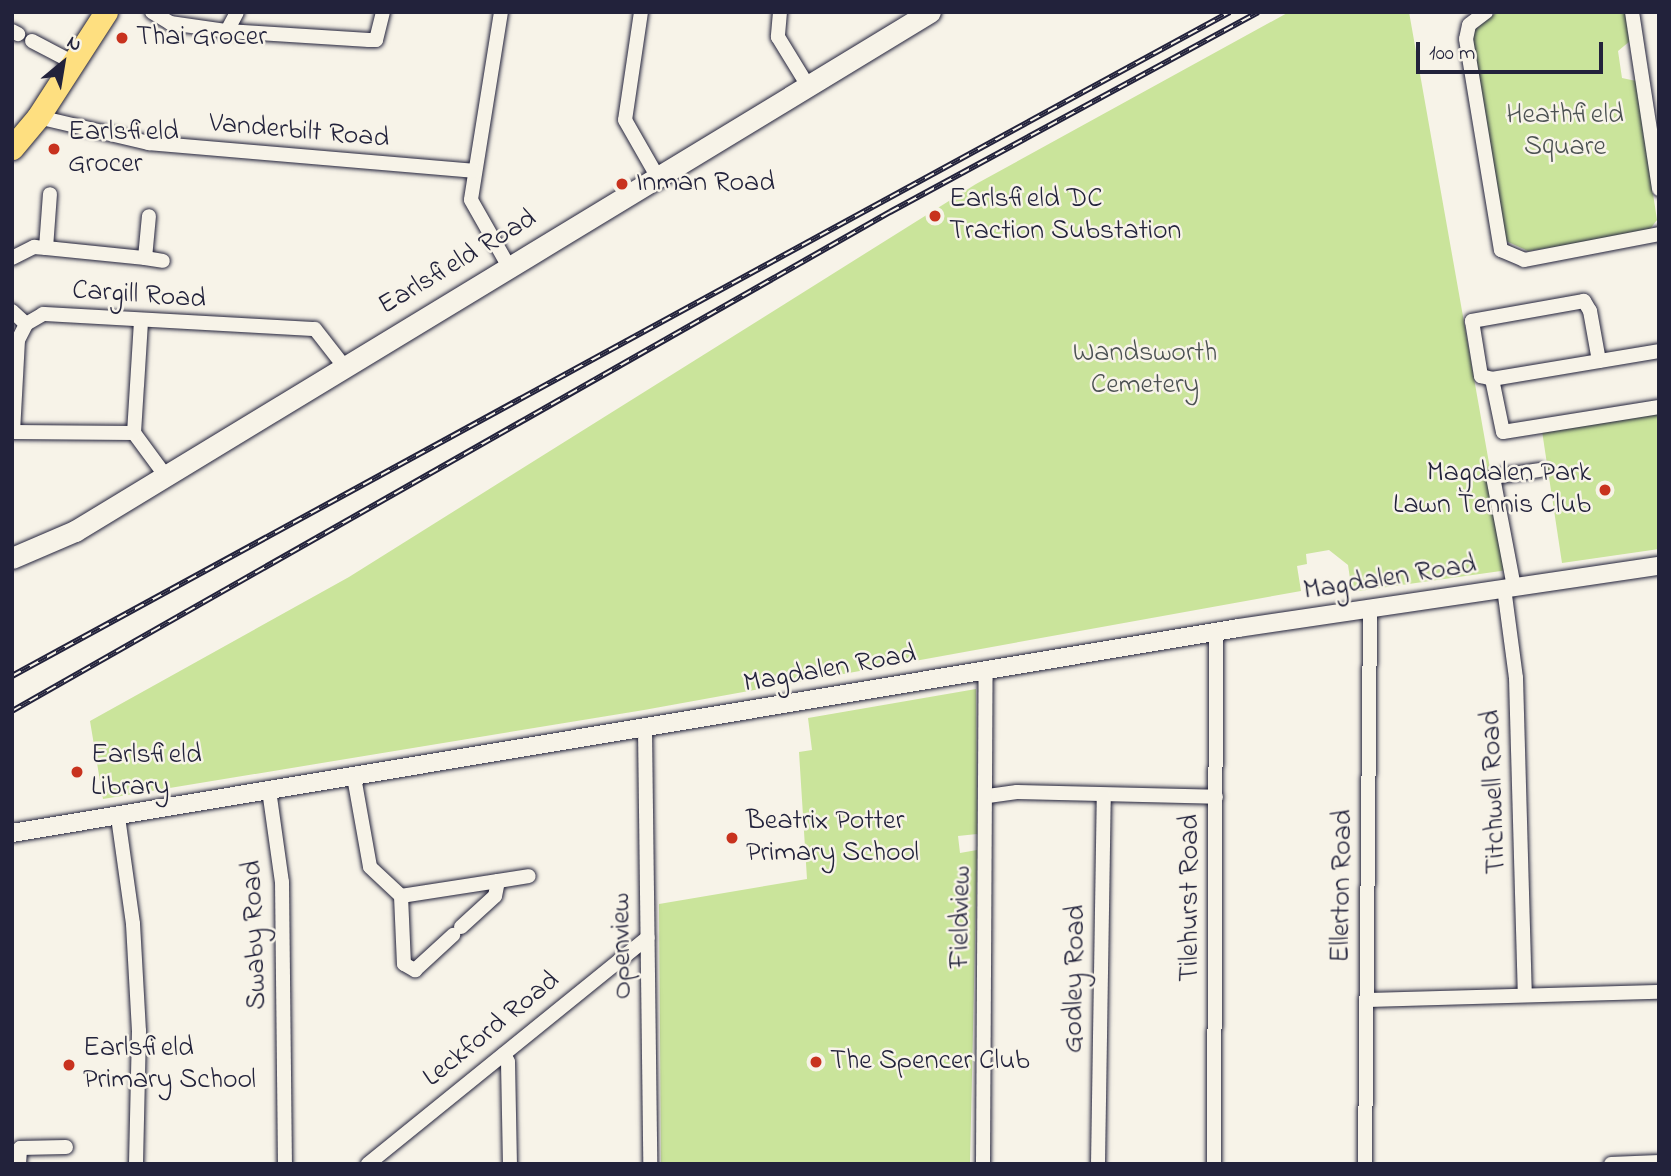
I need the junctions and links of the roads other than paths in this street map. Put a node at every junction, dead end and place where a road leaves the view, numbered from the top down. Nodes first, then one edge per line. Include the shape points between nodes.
1 (106, 12) edge
2 (152, 12) edge
3 (237, 12) edge
4 (383, 12) edge
5 (501, 12) edge
6 (641, 12) edge
7 (780, 12) edge
8 (930, 12) edge
9 (1486, 12) edge
10 (1632, 12) edge
11 (227, 31) junction
12 (32, 41) dead end
13 (72, 62) junction
14 (808, 86) junction
15 (38, 117) junction
16 (12, 148) edge
17 (475, 171) junction
18 (657, 176) junction
19 (1659, 190) edge
20 (50, 194) dead end
21 (149, 216) dead end
22 (1659, 234) edge
23 (46, 248) junction
24 (12, 258) edge
25 (145, 258) junction
26 (163, 261) dead end
27 (508, 265) junction
28 (12, 312) edge
29 (141, 323) junction
30 (26, 324) junction
31 (1659, 351) edge
32 (1599, 361) junction
33 (343, 365) junction
34 (1492, 379) junction
35 (1659, 407) edge
36 (13, 432) edge
37 (134, 433) junction
38 (1540, 470) dead end
39 (165, 475) junction
40 (12, 558) edge
41 (1659, 566) edge
42 (1509, 587) junction
43 (1370, 608) junction
44 (1216, 632) junction
45 (986, 670) junction
46 (645, 729) junction
47 (354, 777) junction
48 (269, 790) junction
49 (1104, 795) junction
50 (988, 796) junction
51 (1216, 797) junction
52 (118, 817) junction
53 (12, 833) edge
54 (530, 876) dead end
55 (498, 881) junction
56 (401, 896) junction
57 (648, 937) junction
58 (1659, 992) edge
59 (1525, 995) junction
60 (1366, 1000) junction
61 (504, 1054) junction
62 (66, 1147) dead end
63 (16, 1148) edge
64 (1659, 1162) edge
65 (19, 1164) edge
66 (135, 1164) edge
67 (285, 1164) edge
68 (368, 1164) edge
69 (510, 1164) edge
70 (650, 1164) edge
71 (983, 1164) edge
72 (1098, 1164) edge
73 (1214, 1164) edge
74 (1365, 1164) edge
75 (1611, 1164) edge

1 - 13 main road
2 - 11 street via 170,23
3 - 11 street
4 - 11 street via 376,40
5 - 17 street
6 - 18 street via 625,120
7 - 14 street via 778,37
8 - 14 main road, Earlsfield Road
9 - 22 street via 1469,25 1465,39 1501,250 1524,260
10 - 19 street
12 - 13 street
13 - 15 main road
14 - 18 main road, Earlsfield Road
15 - 16 main road
15 - 17 street, Vanderbilt Road via 149,143
17 - 27 street via 474,208
18 - 27 main road, Earlsfield Road
20 - 23 street
21 - 25 street
23 - 24 street via 34,247
23 - 25 street
25 - 26 street
27 - 33 main road, Earlsfield Road
28 - 30 street
29 - 30 street, Cargill Road via 43,314
29 - 33 street, Cargill Road via 315,329
29 - 37 street
30 - 36 street via 18,340
31 - 32 street
32 - 34 street
32 - 34 street via 1590,311 1578,300 1475,318 1472,325 1481,376
33 - 39 main road, Earlsfield Road
34 - 35 street via 1503,432
36 - 37 street
37 - 39 street
38 - 42 street, Titchwell Road via 1493,477
39 - 40 main road, Earlsfield Road via 75,530
41 - 42 street, Magdalen Road
42 - 43 street, Magdalen Road
42 - 59 street, Titchwell Road
43 - 44 street, Magdalen Road
43 - 60 street, Ellerton Road
44 - 45 street, Magdalen Road
44 - 51 street, Tilehurst Road
45 - 46 street, Magdalen Road
45 - 50 street, Fieldview
46 - 47 street, Magdalen Road
46 - 57 street, Openview
47 - 48 street, Magdalen Road
47 - 56 street via 370,867
48 - 52 street, Magdalen Road
48 - 67 street, Swaby Road via 282,881
49 - 50 street via 1017,792
49 - 51 street
49 - 72 street, Godley Road
50 - 71 street, Fieldview
51 - 73 street, Tilehurst Road
52 - 53 street, Magdalen Road
52 - 66 street via 133,924 139,1031
54 - 55 street
55 - 56 street
55 - 56 street via 495,896 415,970 404,964
57 - 61 street, Leckford Road
57 - 70 street, Openview
58 - 59 street
59 - 60 street
60 - 74 street, Ellerton Road
61 - 68 street, Leckford Road
61 - 69 street via 508,1062
62 - 63 street
63 - 65 street
64 - 75 street

